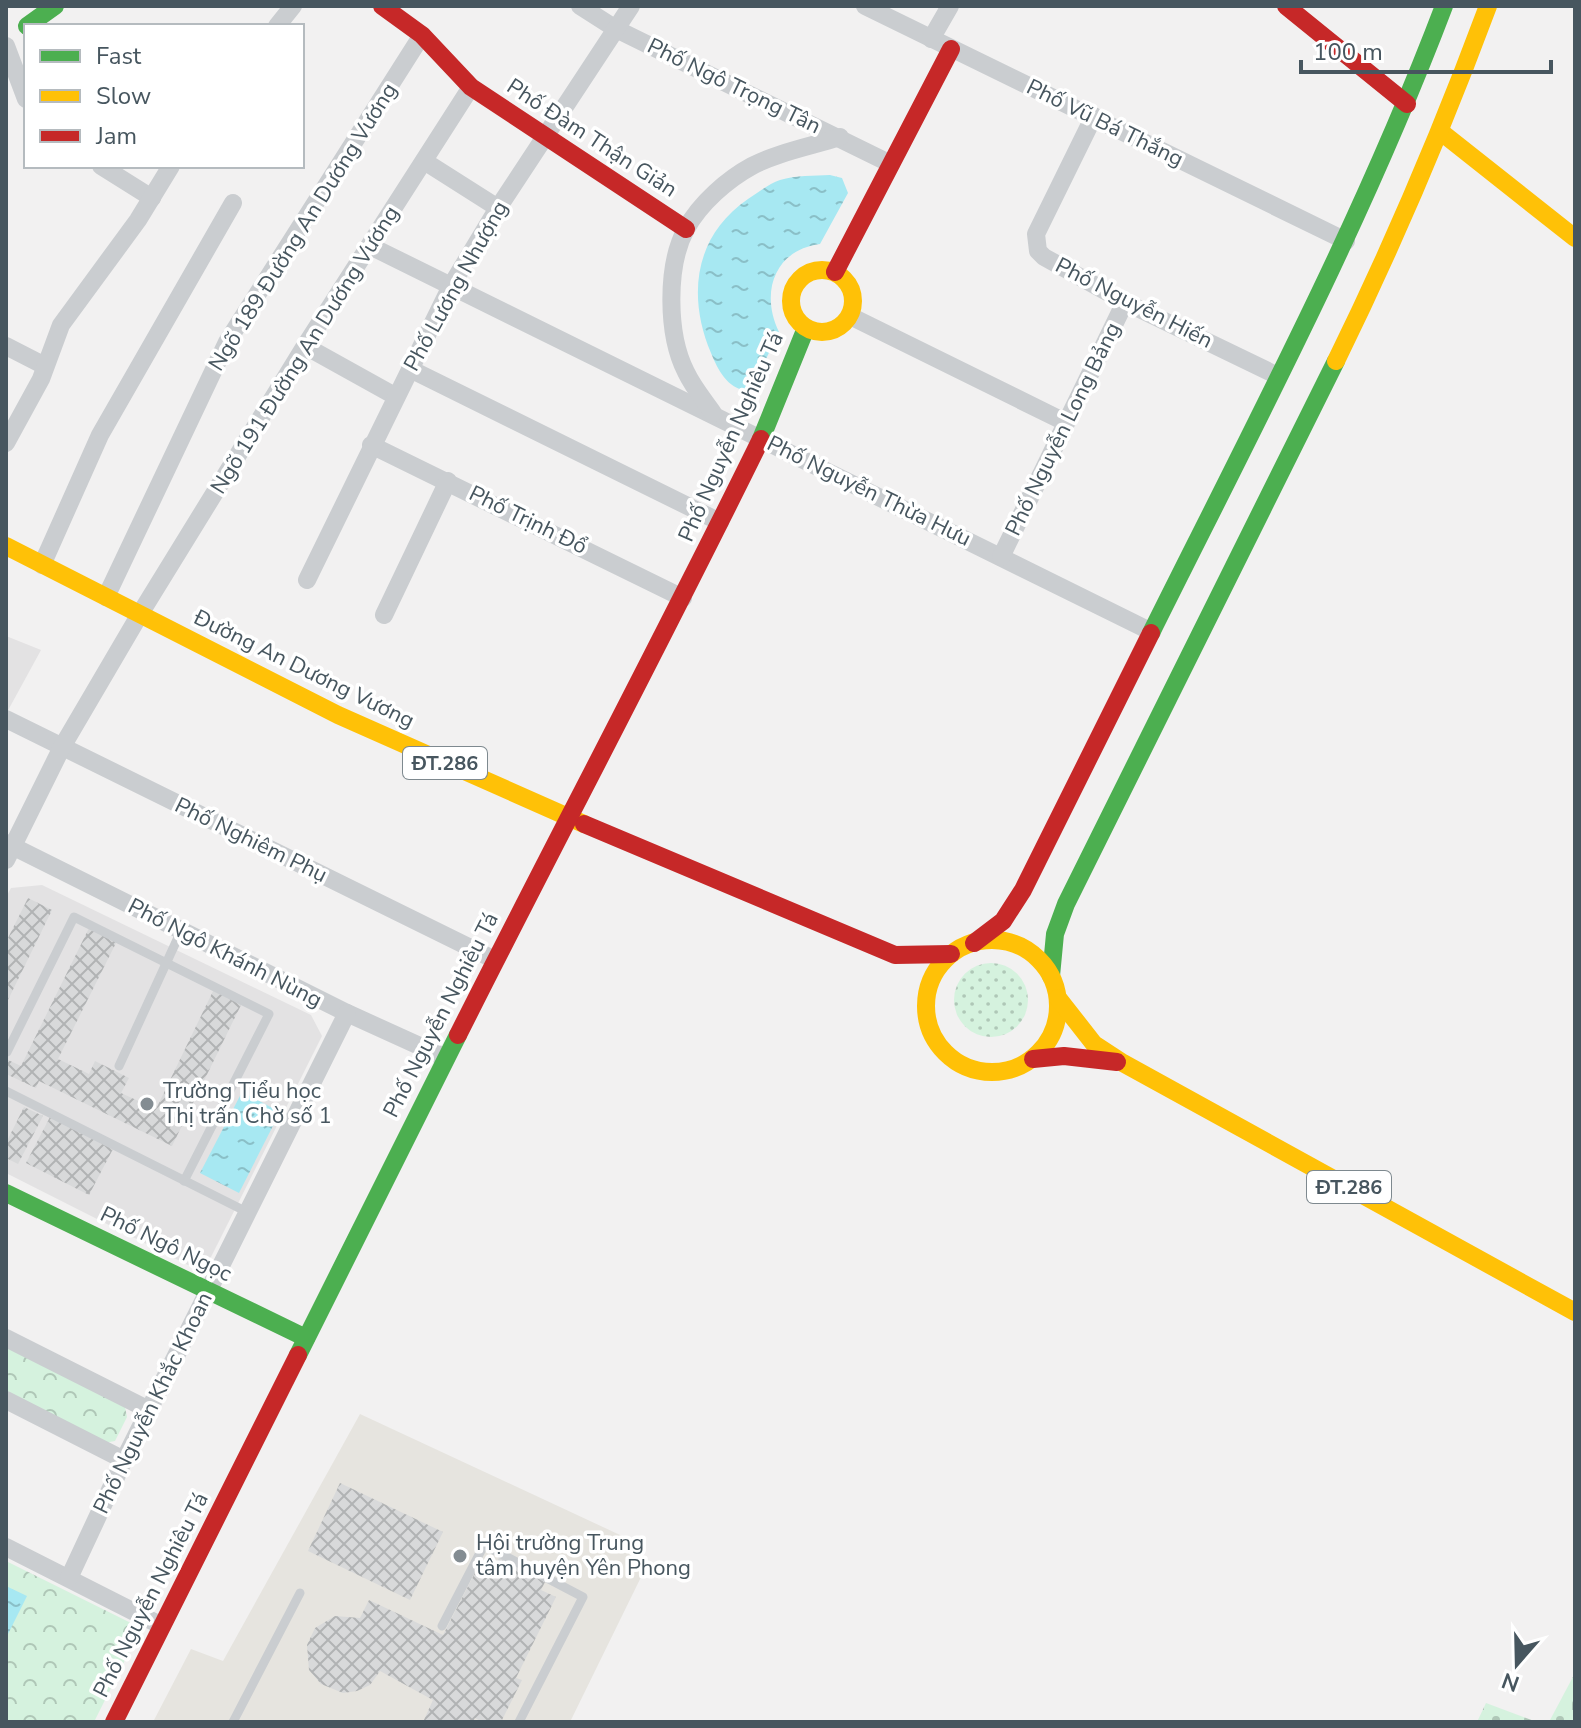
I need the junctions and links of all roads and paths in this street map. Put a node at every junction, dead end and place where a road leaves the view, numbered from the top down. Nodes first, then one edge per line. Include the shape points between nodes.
1 (55, 6) edge
2 (293, 6) edge
3 (382, 6) edge
4 (580, 6) edge
5 (631, 6) edge
6 (865, 6) edge
7 (950, 6) edge
8 (1286, 6) edge
9 (1444, 6) edge
10 (1488, 6) edge
11 (29, 24) edge
12 (279, 24) edge
13 (24, 28) edge
14 (616, 29) junction
15 (422, 35) junction
16 (931, 39) junction
17 (6, 43) edge
18 (951, 49) junction
19 (471, 87) junction
20 (24, 93) edge
21 (1407, 104) junction
22 (1094, 116) junction
23 (1441, 132) junction
24 (840, 137) junction
25 (545, 138) junction
26 (424, 161) junction
27 (891, 164) junction
28 (104, 168) edge
29 (170, 168) edge
30 (152, 198) junction
31 (233, 203) dead end
32 (498, 208) junction
33 (686, 229) junction
34 (1575, 238) edge
35 (1346, 241) junction
36 (370, 246) junction
37 (835, 272) junction
38 (451, 286) junction
39 (1125, 302) junction
40 (850, 316) junction
41 (806, 328) junction
42 (6, 346) edge
43 (305, 346) junction
44 (45, 366) junction
45 (410, 369) junction
46 (1278, 376) junction
47 (395, 396) junction
48 (714, 414) junction
49 (1065, 422) junction
50 (762, 438) junction
51 (6, 443) edge
52 (371, 445) junction
53 (448, 481) junction
54 (720, 522) junction
55 (6, 546) edge
56 (1001, 557) junction
57 (42, 565) junction
58 (307, 580) dead end
59 (106, 597) junction
60 (683, 598) junction
61 (140, 614) junction
62 (384, 615) dead end
63 (1152, 632) junction
64 (6, 719) edge
65 (62, 747) junction
66 (567, 817) junction
67 (8, 850) edge
68 (181, 931) junction
69 (974, 943) junction
70 (951, 954) junction
71 (895, 955) junction
72 (495, 960) junction
73 (167, 962) junction
74 (1051, 976) junction
75 (1058, 998) junction
76 (347, 1013) junction
77 (926, 1015) junction
78 (7, 1052) edge
79 (446, 1058) junction
80 (1033, 1059) junction
81 (1123, 1063) junction
82 (119, 1066) dead end
83 (6, 1091) edge
84 (184, 1181) junction
85 (6, 1193) edge
86 (247, 1212) junction
87 (207, 1291) junction
88 (1575, 1312) edge
89 (6, 1338) edge
90 (306, 1338) junction
91 (6, 1400) edge
92 (149, 1410) junction
93 (124, 1460) junction
94 (6, 1547) edge
95 (69, 1578) junction
96 (300, 1593) dead end
97 (162, 1626) junction
98 (442, 1626) dead end
99 (114, 1722) edge
100 (233, 1722) edge
101 (519, 1722) edge

1 - 11 main road
2 - 12 street
3 - 15 main road, Phố Đàm Thận Giản
4 - 14 street, Phố Ngô Trọng Tân
5 - 14 street, Phố Lương Nhượng
6 - 16 street, Phố Vũ Bá Thắng
7 - 16 street
8 - 21 main road
9 - 21 main road
10 - 23 main road
13 - 17 main road
14 - 24 street, Phố Ngô Trọng Tân
14 - 25 street, Phố Lương Nhượng
15 - 19 main road, Phố Đàm Thận Giản
15 - 59 street, Ngõ 189 Đường An Dương Vương via 227,342
16 - 18 street, Phố Vũ Bá Thắng
17 - 20 street
18 - 22 street, Phố Vũ Bá Thắng
18 - 27 main road
19 - 25 main road, Phố Đàm Thận Giản
19 - 26 street, Ngõ 191 Đường An Dương Vương
21 - 35 main road
22 - 35 street, Phố Vũ Bá Thắng
22 - 39 street, Phố Nguyễn Hiến via 1036,234 1036,244 1044,257
23 - 34 main road
23 - 74 main road via 1373,286 1066,904 1055,934
24 - 27 street, Phố Ngô Trọng Tân
24 - 33 street via 749,167 722,186
25 - 32 street, Phố Lương Nhượng
25 - 33 main road, Phố Đàm Thận Giản
26 - 32 street
26 - 36 street, Ngõ 191 Đường An Dương Vương
27 - 37 main road
28 - 30 street
29 - 30 street
30 - 44 street via 61,325
31 - 57 street via 100,435
32 - 38 street, Phố Lương Nhượng
33 - 48 street via 674,273 674,333 686,372
35 - 46 main road
36 - 38 street, Phố Nguyễn Thừa Hưu
36 - 43 street, Ngõ 191 Đường An Dương Vương
37 - 40 main road via 852,291
37 - 41 main road via 807,273 794,287 793,314
38 - 45 street, Phố Lương Nhượng
38 - 48 street, Phố Nguyễn Thừa Hưu
39 - 46 street, Phố Nguyễn Hiến
39 - 49 street, Phố Nguyễn Long Bảng
40 - 41 main road via 831,331
40 - 49 street
41 - 50 main road, Phố Nguyễn Nghiêu Tá
42 - 44 street
43 - 47 street
43 - 61 street, Ngõ 191 Đường An Dương Vương
44 - 51 street
45 - 47 street, Phố Lương Nhượng
45 - 54 street
46 - 63 main road
47 - 52 street, Phố Lương Nhượng
48 - 50 street, Phố Nguyễn Thừa Hưu
49 - 56 street, Phố Nguyễn Long Bảng
50 - 54 main road, Phố Nguyễn Nghiêu Tá
50 - 56 street, Phố Nguyễn Thừa Hưu
52 - 53 street, Phố Trịnh Đổ
52 - 58 street, Phố Lương Nhượng
53 - 60 street, Phố Trịnh Đổ
53 - 62 street
54 - 60 main road, Phố Nguyễn Nghiêu Tá
55 - 57 main road, Đường An Dương Vương / ĐT.286
56 - 63 street, Phố Nguyễn Thừa Hưu
57 - 59 main road, Đường An Dương Vương / ĐT.286
59 - 61 main road, Đường An Dương Vương / ĐT.286
60 - 66 main road, Phố Nguyễn Nghiêu Tá
61 - 65 street, Ngõ 191 Đường An Dương Vương
61 - 66 main road, Đường An Dương Vương / ĐT.286 via 338,715
63 - 69 main road via 1016,904 995,929
64 - 65 street, Phố Nghiêm Phụ
65 - 67 street, Ngõ 191 Đường An Dương Vương
65 - 72 street, Phố Nghiêm Phụ
66 - 71 main road, Đường An Dương Vương / ĐT.286
66 - 72 main road, Phố Nguyễn Nghiêu Tá
67 - 68 street, Phố Ngô Khánh Nùng
68 - 73 lane
68 - 76 street, Phố Ngô Khánh Nùng
69 - 70 main road, ĐT.286
69 - 74 main road, ĐT.286 via 1012,943 1034,956
70 - 71 main road, Đường An Dương Vương / ĐT.286
70 - 77 main road, ĐT.286 via 930,981
71 - 77 main road, ĐT.286
72 - 79 main road, Phố Nguyễn Nghiêu Tá
73 - 78 lane via 74,917
73 - 82 lane
73 - 84 lane via 269,1014
74 - 75 main road, ĐT.286
75 - 80 main road, ĐT.286 via 1053,1032
75 - 81 main road, ĐT.286 via 1094,1044
76 - 79 street, Phố Ngô Khánh Nùng
76 - 86 street, Phố Nguyễn Khắc Khoan
77 - 80 main road, ĐT.286 via 940,1047 966,1068 1001,1072
79 - 90 main road, Phố Nguyễn Nghiêu Tá
80 - 81 main road, ĐT.286 via 1064,1056
81 - 88 main road, ĐT.286
83 - 84 lane
84 - 86 lane
85 - 87 main road, Phố Ngô Ngọc
86 - 87 street, Phố Nguyễn Khắc Khoan
87 - 90 main road, Phố Ngô Ngọc
87 - 92 street, Phố Nguyễn Khắc Khoan
89 - 92 street
90 - 97 main road, Phố Nguyễn Nghiêu Tá
91 - 93 street
92 - 93 street, Phố Nguyễn Khắc Khoan
93 - 95 street, Phố Nguyễn Khắc Khoan
94 - 95 street
95 - 97 street
96 - 100 lane
97 - 99 main road, Phố Nguyễn Nghiêu Tá
98 - 101 lane via 484,1545 583,1597

